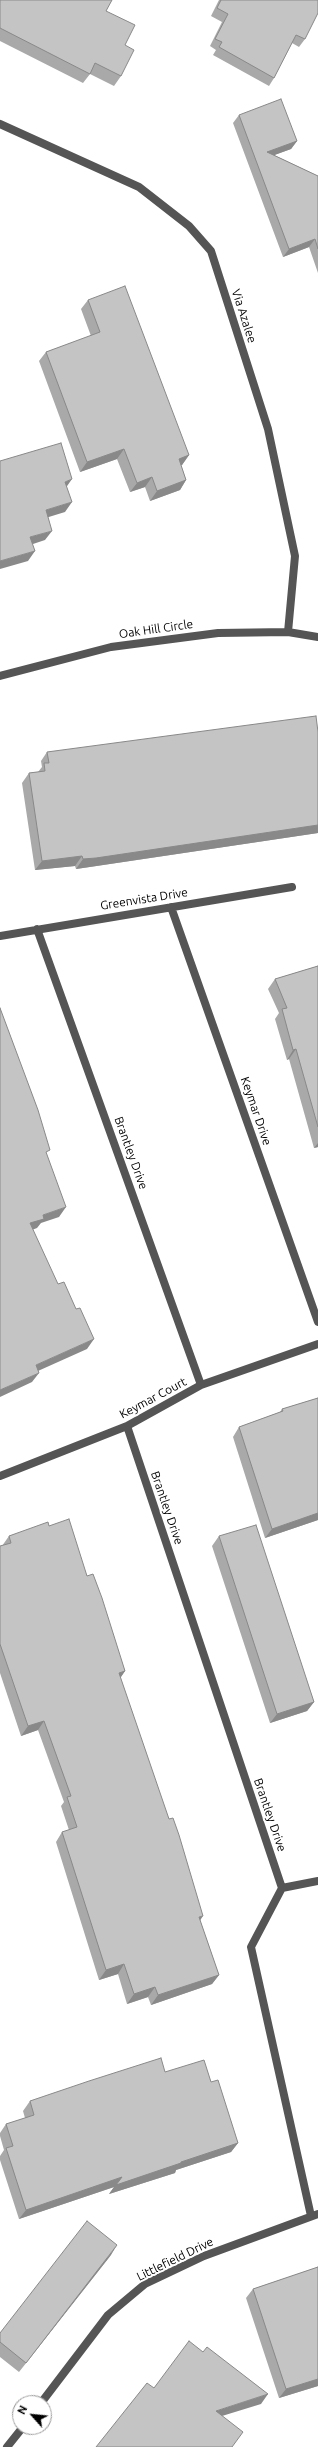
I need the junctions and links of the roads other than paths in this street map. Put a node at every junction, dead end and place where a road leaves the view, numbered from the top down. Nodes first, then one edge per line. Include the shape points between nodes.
1 (0, 124) edge
2 (288, 632) junction
3 (318, 637) edge
4 (0, 676) edge
5 (292, 887) dead end
6 (171, 907) junction
7 (37, 929) junction
8 (0, 936) edge
9 (318, 1322) edge
10 (318, 1344) edge
11 (201, 1385) junction
12 (127, 1426) junction
13 (0, 1476) edge
14 (318, 1881) edge
15 (282, 1888) junction
16 (315, 2215) edge
17 (47, 2395) edge
18 (17, 2435) edge
19 (7, 2447) edge

1 - 2 street, Via Azalee via 139,186 189,226 211,251 268,429 295,556
2 - 3 street, Oak Hill Circle
2 - 4 street, Oak Hill Circle via 218,633 111,648
5 - 6 street, Greenvista Drive
6 - 7 street, Greenvista Drive
6 - 9 street, Keymar Drive
7 - 8 street, Greenvista Drive
7 - 11 street, Brantley Drive
10 - 11 street, Keymar Court
11 - 12 street, Keymar Court
12 - 13 street, Keymar Court
12 - 15 street, Brantley Drive
14 - 15 street
15 - 16 street via 251,1947
16 - 17 street, Littlefield Drive via 204,2256 145,2284 108,2315
18 - 19 street

